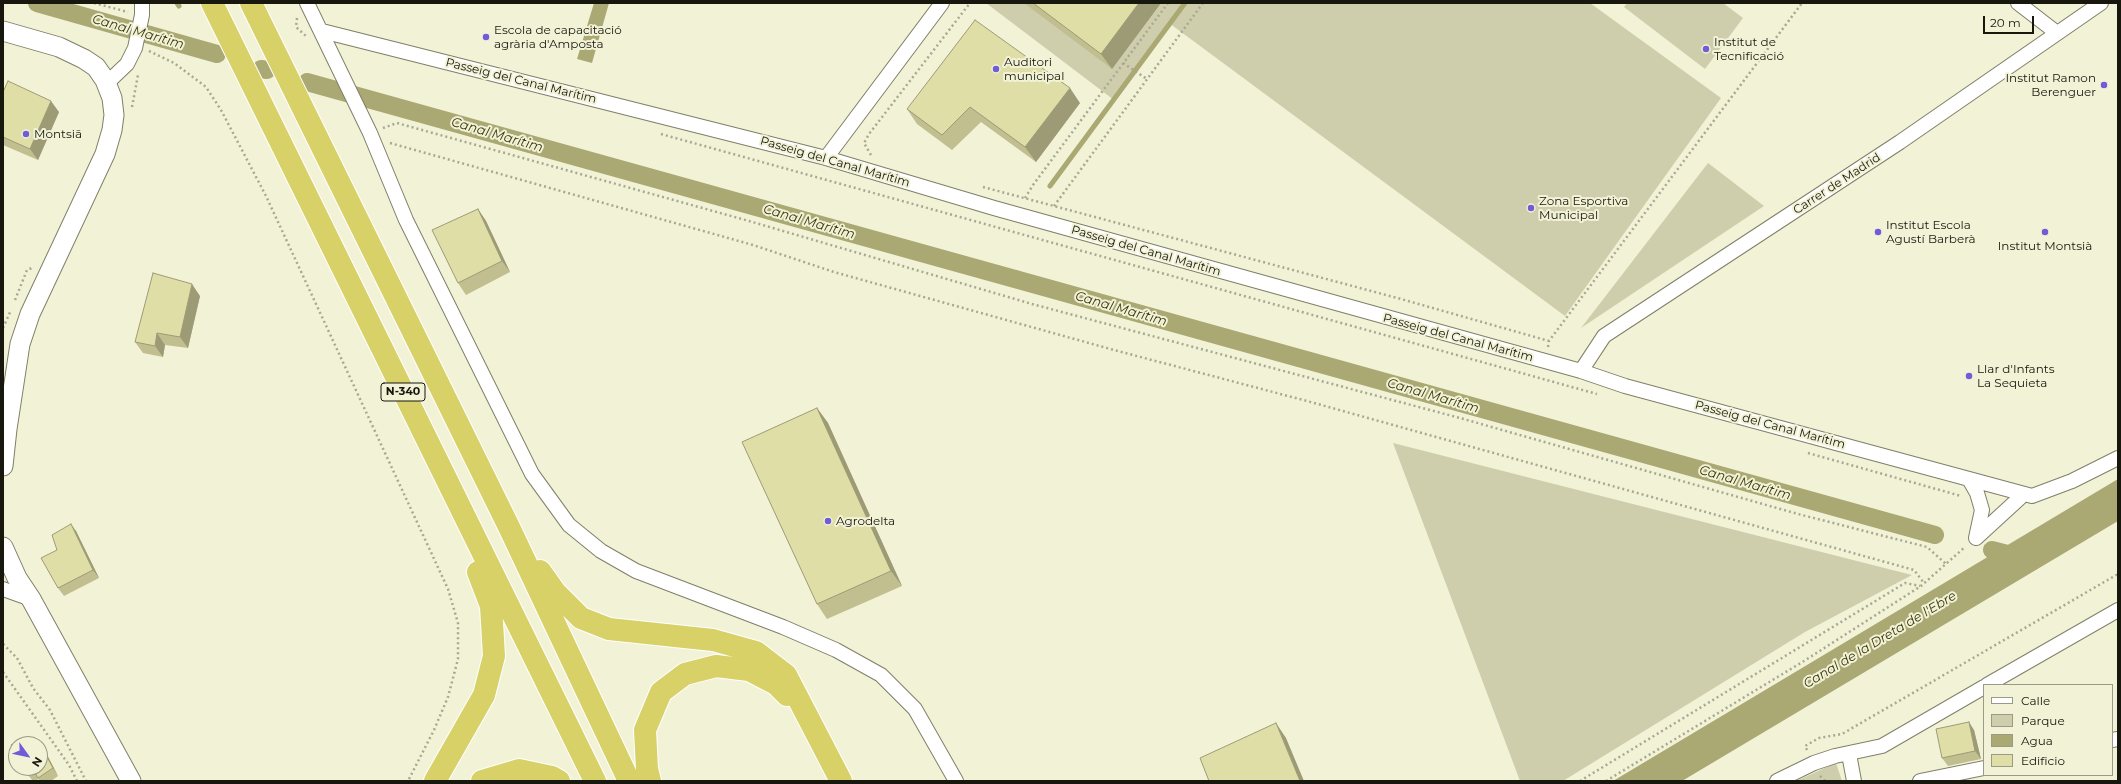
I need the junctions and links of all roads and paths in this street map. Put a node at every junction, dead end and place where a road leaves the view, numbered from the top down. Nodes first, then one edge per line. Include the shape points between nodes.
1 (94, 3) edge
2 (212, 3) edge
3 (251, 3) edge
4 (307, 3) edge
5 (942, 3) edge
6 (970, 3) edge
7 (1168, 3) edge
8 (1202, 3) edge
9 (1802, 3) edge
10 (2018, 3) edge
11 (2101, 3) edge
12 (142, 13) edge
13 (322, 30) junction
14 (3, 31) edge
15 (2057, 33) junction
16 (136, 44) junction
17 (1123, 63) junction
18 (1147, 80) junction
19 (106, 84) junction
20 (369, 133) junction
21 (658, 133) dead end
22 (872, 157) dead end
23 (826, 158) junction
24 (979, 186) dead end
25 (1025, 198) junction
26 (1054, 206) junction
27 (1549, 341) junction
28 (1544, 362) junction
29 (1581, 371) junction
30 (1539, 378) junction
31 (1600, 395) dead end
32 (1805, 452) dead end
33 (2118, 458) edge
34 (3, 466) edge
35 (440, 468) junction
36 (1969, 479) junction
37 (2028, 495) junction
38 (1981, 501) junction
39 (509, 528) junction
40 (1976, 538) junction
41 (3, 547) edge
42 (1946, 564) junction
43 (2118, 574) edge
44 (1924, 583) junction
45 (1921, 586) junction
46 (3, 589) edge
47 (31, 599) junction
48 (2118, 610) edge
49 (3, 644) edge
50 (3, 672) edge
51 (1989, 684) edge
52 (1983, 688) edge
53 (806, 716) junction
54 (1849, 754) junction
55 (1814, 763) junction
56 (1983, 768) edge
57 (77, 781) edge
58 (86, 781) edge
59 (131, 781) edge
60 (408, 781) edge
61 (435, 781) edge
62 (482, 781) edge
63 (559, 781) edge
64 (595, 781) edge
65 (629, 781) edge
66 (650, 781) edge
67 (841, 781) edge
68 (956, 781) edge
69 (1580, 781) edge
70 (1606, 781) edge
71 (1778, 781) edge
72 (1825, 781) edge
73 (1854, 781) edge
74 (1920, 781) edge

1 - 12 path
2 - 35 highway, N-340
3 - 39 highway, N-340
4 - 13 street
5 - 23 street
6 - 22 path via 869,134 864,143
7 - 17 path
8 - 18 path
9 - 27 path
10 - 15 street
11 - 15 street, Carrer de Madrid
12 - 16 street
13 - 20 street
13 - 23 street, Passeig del Canal Marítim
14 - 19 street via 59,47 84,59 96,68
15 - 29 street, Carrer de Madrid via 1900,142 1604,336
16 - 19 street via 127,64
16 - 60 path via 174,63 206,87 221,110 266,196 448,589 458,623 458,659 448,697
17 - 18 path
17 - 25 path
18 - 26 path
19 - 34 street via 112,98 114,115 106,154 30,314 20,344
20 - 42 path via 397,123 405,125 749,221 1032,304 1460,418 1791,512 1927,547
20 - 44 path via 394,144 753,245 849,276 1914,570
20 - 68 street via 406,220 532,474 569,525 601,551 636,571 816,641 881,676 915,709
21 - 30 path
23 - 28 street, Passeig del Canal Marítim
24 - 25 path
25 - 26 path
26 - 27 path
27 - 28 path
28 - 29 street, Passeig del Canal Marítim
28 - 30 path
29 - 36 street, Passeig del Canal Marítim via 1625,386
30 - 31 path
32 - 38 path
33 - 37 street via 2072,481
35 - 61 highway via 491,606 494,656 484,695
35 - 64 highway, N-340
36 - 37 street, Passeig del Canal Marítim
36 - 38 street
37 - 40 street
38 - 40 street via 1982,510
39 - 53 highway via 555,592 581,618 609,629 714,640 756,652 786,675
39 - 65 highway, N-340
40 - 42 path
41 - 47 street
42 - 44 path
43 - 55 path via 1842,734 1818,738 1804,746
44 - 45 path
45 - 69 path via 1904,583
45 - 70 path via 1804,661
46 - 47 street
47 - 59 street
48 - 51 street
49 - 58 path via 17,658 33,688 50,710
50 - 57 path via 69,765
52 - 54 street via 1882,746
53 - 66 highway via 776,684 749,670 716,666 685,674 661,692 645,730
53 - 67 highway
54 - 55 street
54 - 73 street
55 - 71 street
55 - 72 path
56 - 74 street
62 - 63 highway via 519,770 552,777

